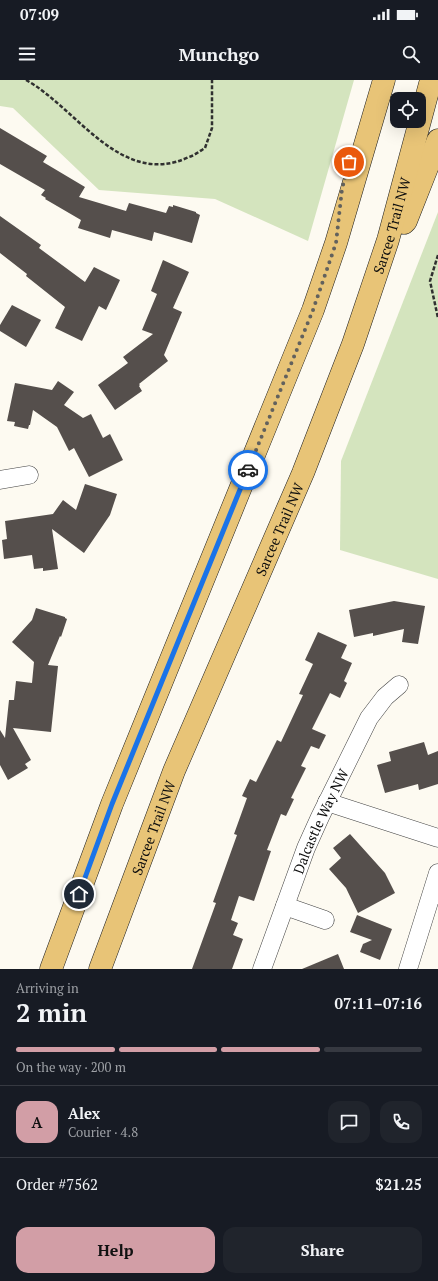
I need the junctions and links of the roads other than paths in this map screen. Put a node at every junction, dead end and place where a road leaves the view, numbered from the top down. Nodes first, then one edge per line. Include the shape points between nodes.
1 (370, 80) edge
2 (384, 80) edge
3 (431, 80) edge
4 (438, 140) edge
5 (388, 240) junction
6 (336, 243) junction
7 (30, 475) dead end
8 (0, 480) edge
9 (399, 685) dead end
10 (327, 802) junction
11 (438, 838) edge
12 (438, 873) edge
13 (285, 906) junction
14 (325, 920) dead end
15 (51, 969) edge
16 (100, 969) edge
17 (262, 969) edge
18 (408, 969) edge

1 - 6 main road via 342,189
2 - 6 main road
3 - 5 main road, Sarcee Trail NW
4 - 5 main road via 406,221
5 - 16 main road, Sarcee Trail NW via 354,344 303,473 174,771
6 - 15 main road via 313,310 112,804
7 - 8 street
9 - 10 street, Dalcastle Way NW via 385,697 369,718
10 - 11 street
10 - 13 street, Dalcastle Way NW via 306,848
12 - 18 street
13 - 14 street
13 - 17 street, Dalcastle Way NW

